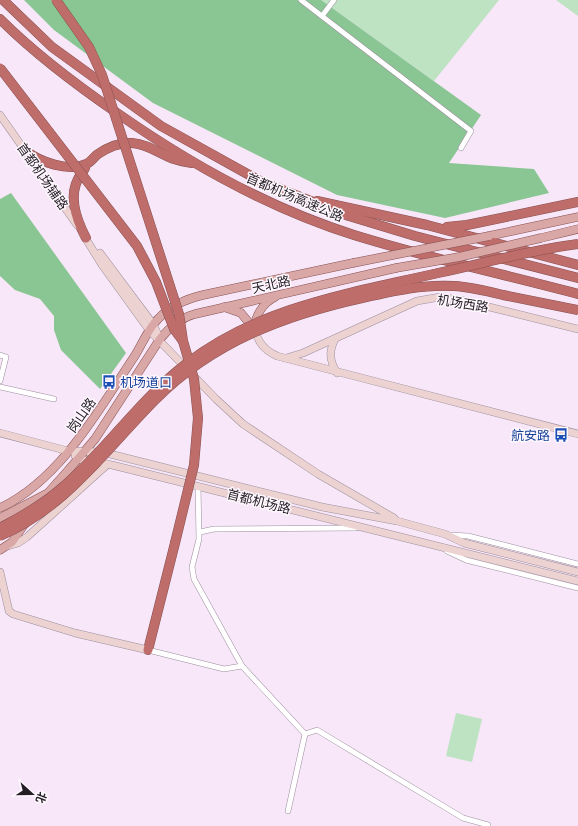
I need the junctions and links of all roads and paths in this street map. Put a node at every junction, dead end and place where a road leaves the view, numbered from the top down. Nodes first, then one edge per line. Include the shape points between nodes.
1 (2, 0) edge
2 (56, 0) edge
3 (301, 0) edge
4 (334, 0) edge
5 (322, 16) junction
6 (0, 19) edge
7 (0, 68) edge
8 (0, 115) edge
9 (461, 148) dead end
10 (26, 151) junction
11 (86, 164) junction
12 (201, 166) junction
13 (298, 197) junction
14 (578, 202) edge
15 (578, 217) edge
16 (427, 225) junction
17 (578, 229) edge
18 (86, 238) junction
19 (578, 244) edge
20 (578, 265) edge
21 (578, 278) edge
22 (282, 294) junction
23 (578, 294) edge
24 (223, 307) junction
25 (578, 310) edge
26 (151, 327) junction
27 (254, 329) junction
28 (578, 329) edge
29 (160, 339) junction
30 (335, 339) junction
31 (183, 341) junction
32 (0, 356) edge
33 (286, 358) junction
34 (337, 372) junction
35 (0, 381) edge
36 (0, 387) edge
37 (54, 399) dead end
38 (0, 433) edge
39 (578, 434) edge
40 (68, 451) junction
41 (85, 451) junction
42 (79, 458) junction
43 (108, 464) junction
44 (198, 486) junction
45 (48, 493) junction
46 (0, 508) edge
47 (0, 518) edge
48 (397, 521) junction
49 (365, 527) junction
50 (0, 528) edge
51 (200, 532) junction
52 (445, 534) junction
53 (394, 535) junction
54 (0, 536) edge
55 (8, 546) junction
56 (439, 547) junction
57 (0, 550) edge
58 (578, 564) edge
59 (0, 572) edge
60 (578, 572) edge
61 (578, 581) edge
62 (578, 588) edge
63 (148, 650) junction
64 (242, 666) junction
65 (305, 734) junction
66 (288, 812) dead end
67 (488, 825) edge

1 - 13 highway, 首都机场高速公路 via 52,47 161,126 229,165
2 - 31 highway, bridge via 77,27 98,64 179,314
3 - 5 street
4 - 5 street
5 - 9 street via 471,131
6 - 12 highway, 首都机场高速公路 via 29,47 75,83 139,128
7 - 31 highway, bridge via 137,246 156,282 174,329
8 - 10 street, 首都机场辅路
10 - 11 highway via 51,164
10 - 18 street, 首都机场辅路
11 - 12 highway via 112,146 126,143 147,146 176,160
11 - 18 highway via 77,180 74,196 76,216
12 - 23 highway, 首都机场高速公路 via 267,202 353,234
13 - 16 highway
13 - 21 highway, 首都机场高速公路 via 398,231
14 - 16 highway via 455,227
15 - 26 main road, 天北路, bridge via 191,298 173,306
16 - 20 highway
17 - 22 main road, 天北路, bridge
18 - 26 street, 首都机场辅路
19 - 50 highway, bridge via 330,298 277,314 238,331 204,350 168,379 64,487 31,512
22 - 24 main road, 天北路
22 - 27 main road via 266,304 255,321
24 - 27 main road via 241,313
24 - 29 main road, 天北路 via 187,316 175,323
25 - 54 highway, bridge via 473,288 435,286 405,289 346,302 266,326 222,348 181,376 145,410 67,494 34,518
26 - 29 street, 首都机场路
26 - 40 main road, 岗山路 via 82,436
27 - 33 street via 264,349
28 - 30 street, 机场西路 via 440,297 404,306
29 - 41 main road, 岗山路
29 - 48 street, 首都机场路 via 243,424 318,474
30 - 33 street, 机场西路 via 303,354
30 - 34 street via 330,348 330,356
31 - 63 highway, bridge via 196,385 198,437 194,464
32 - 35 street via 6,357
33 - 34 street
34 - 39 street
36 - 37 street
38 - 40 street
40 - 41 street, 首都机场路
40 - 42 street
40 - 46 main road via 29,491
41 - 42 main road, 岗山路
41 - 48 street, 首都机场路 via 102,452 322,508
42 - 43 street, 首都机场路
42 - 45 main road
43 - 44 street, 首都机场路
43 - 55 street via 27,537
44 - 49 street, 首都机场路
44 - 51 street
45 - 47 main road
45 - 55 main road via 38,502
48 - 52 street, 首都机场路
48 - 53 street
49 - 51 street via 214,529
49 - 53 street, 首都机场路
51 - 64 street via 192,574
52 - 58 street, 首都机场路 via 468,536
52 - 60 street, 首都机场路 via 464,543
53 - 56 street, 首都机场路
55 - 57 main road
56 - 61 street, 首都机场路
56 - 62 street, 首都机场路 via 466,560
59 - 63 street via 9,611 13,614 75,633
63 - 64 street via 224,669
64 - 65 street
65 - 66 street
65 - 67 street via 317,730 463,818

